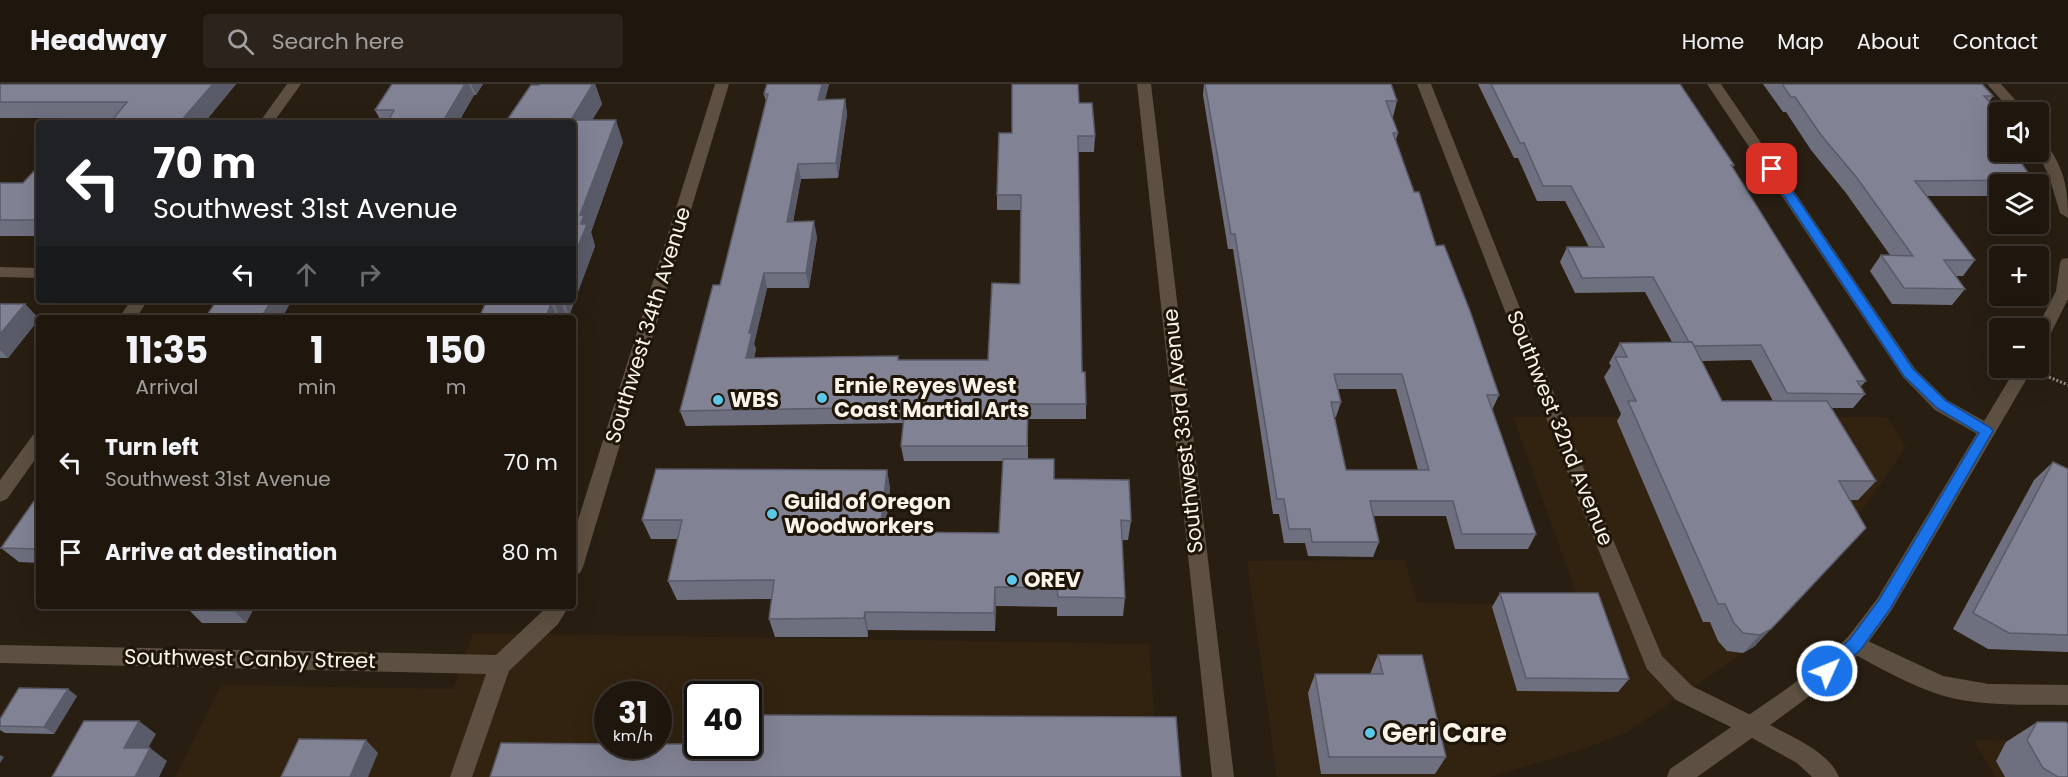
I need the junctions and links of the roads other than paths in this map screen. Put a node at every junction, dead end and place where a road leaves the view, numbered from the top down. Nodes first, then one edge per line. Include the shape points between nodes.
1 (294, 84) edge
2 (722, 84) edge
3 (1144, 84) edge
4 (1425, 84) edge
5 (1714, 84) edge
6 (1994, 84) edge
7 (2010, 102) edge
8 (269, 120) edge
9 (2049, 158) edge
10 (2068, 213) edge
11 (2068, 263) edge
12 (0, 272) edge
13 (36, 273) edge
14 (2049, 321) edge
15 (2018, 378) edge
16 (1987, 431) junction
17 (36, 444) edge
18 (0, 494) edge
19 (576, 557) edge
20 (557, 609) edge
21 (1856, 644) junction
22 (0, 654) edge
23 (500, 665) junction
24 (2068, 695) edge
25 (1750, 726) junction
26 (460, 777) edge
27 (1223, 777) edge
28 (1678, 777) edge
29 (1828, 777) edge

1 - 8 street
2 - 19 street, Southwest 34th Avenue
3 - 27 street, Southwest 33rd Avenue
4 - 25 street, Southwest 32nd Avenue via 1654,662 1684,693
5 - 16 street via 1909,373 1941,405
6 - 7 street
9 - 10 street
11 - 14 street via 2064,291
12 - 13 street
15 - 16 street
16 - 21 street via 1884,605
17 - 18 street
20 - 23 street
21 - 24 street via 1944,686 1972,692
21 - 25 street via 1827,671
22 - 23 street, Southwest Canby Street
23 - 26 street
25 - 28 street
25 - 29 street, Southwest 32nd Avenue via 1805,756

